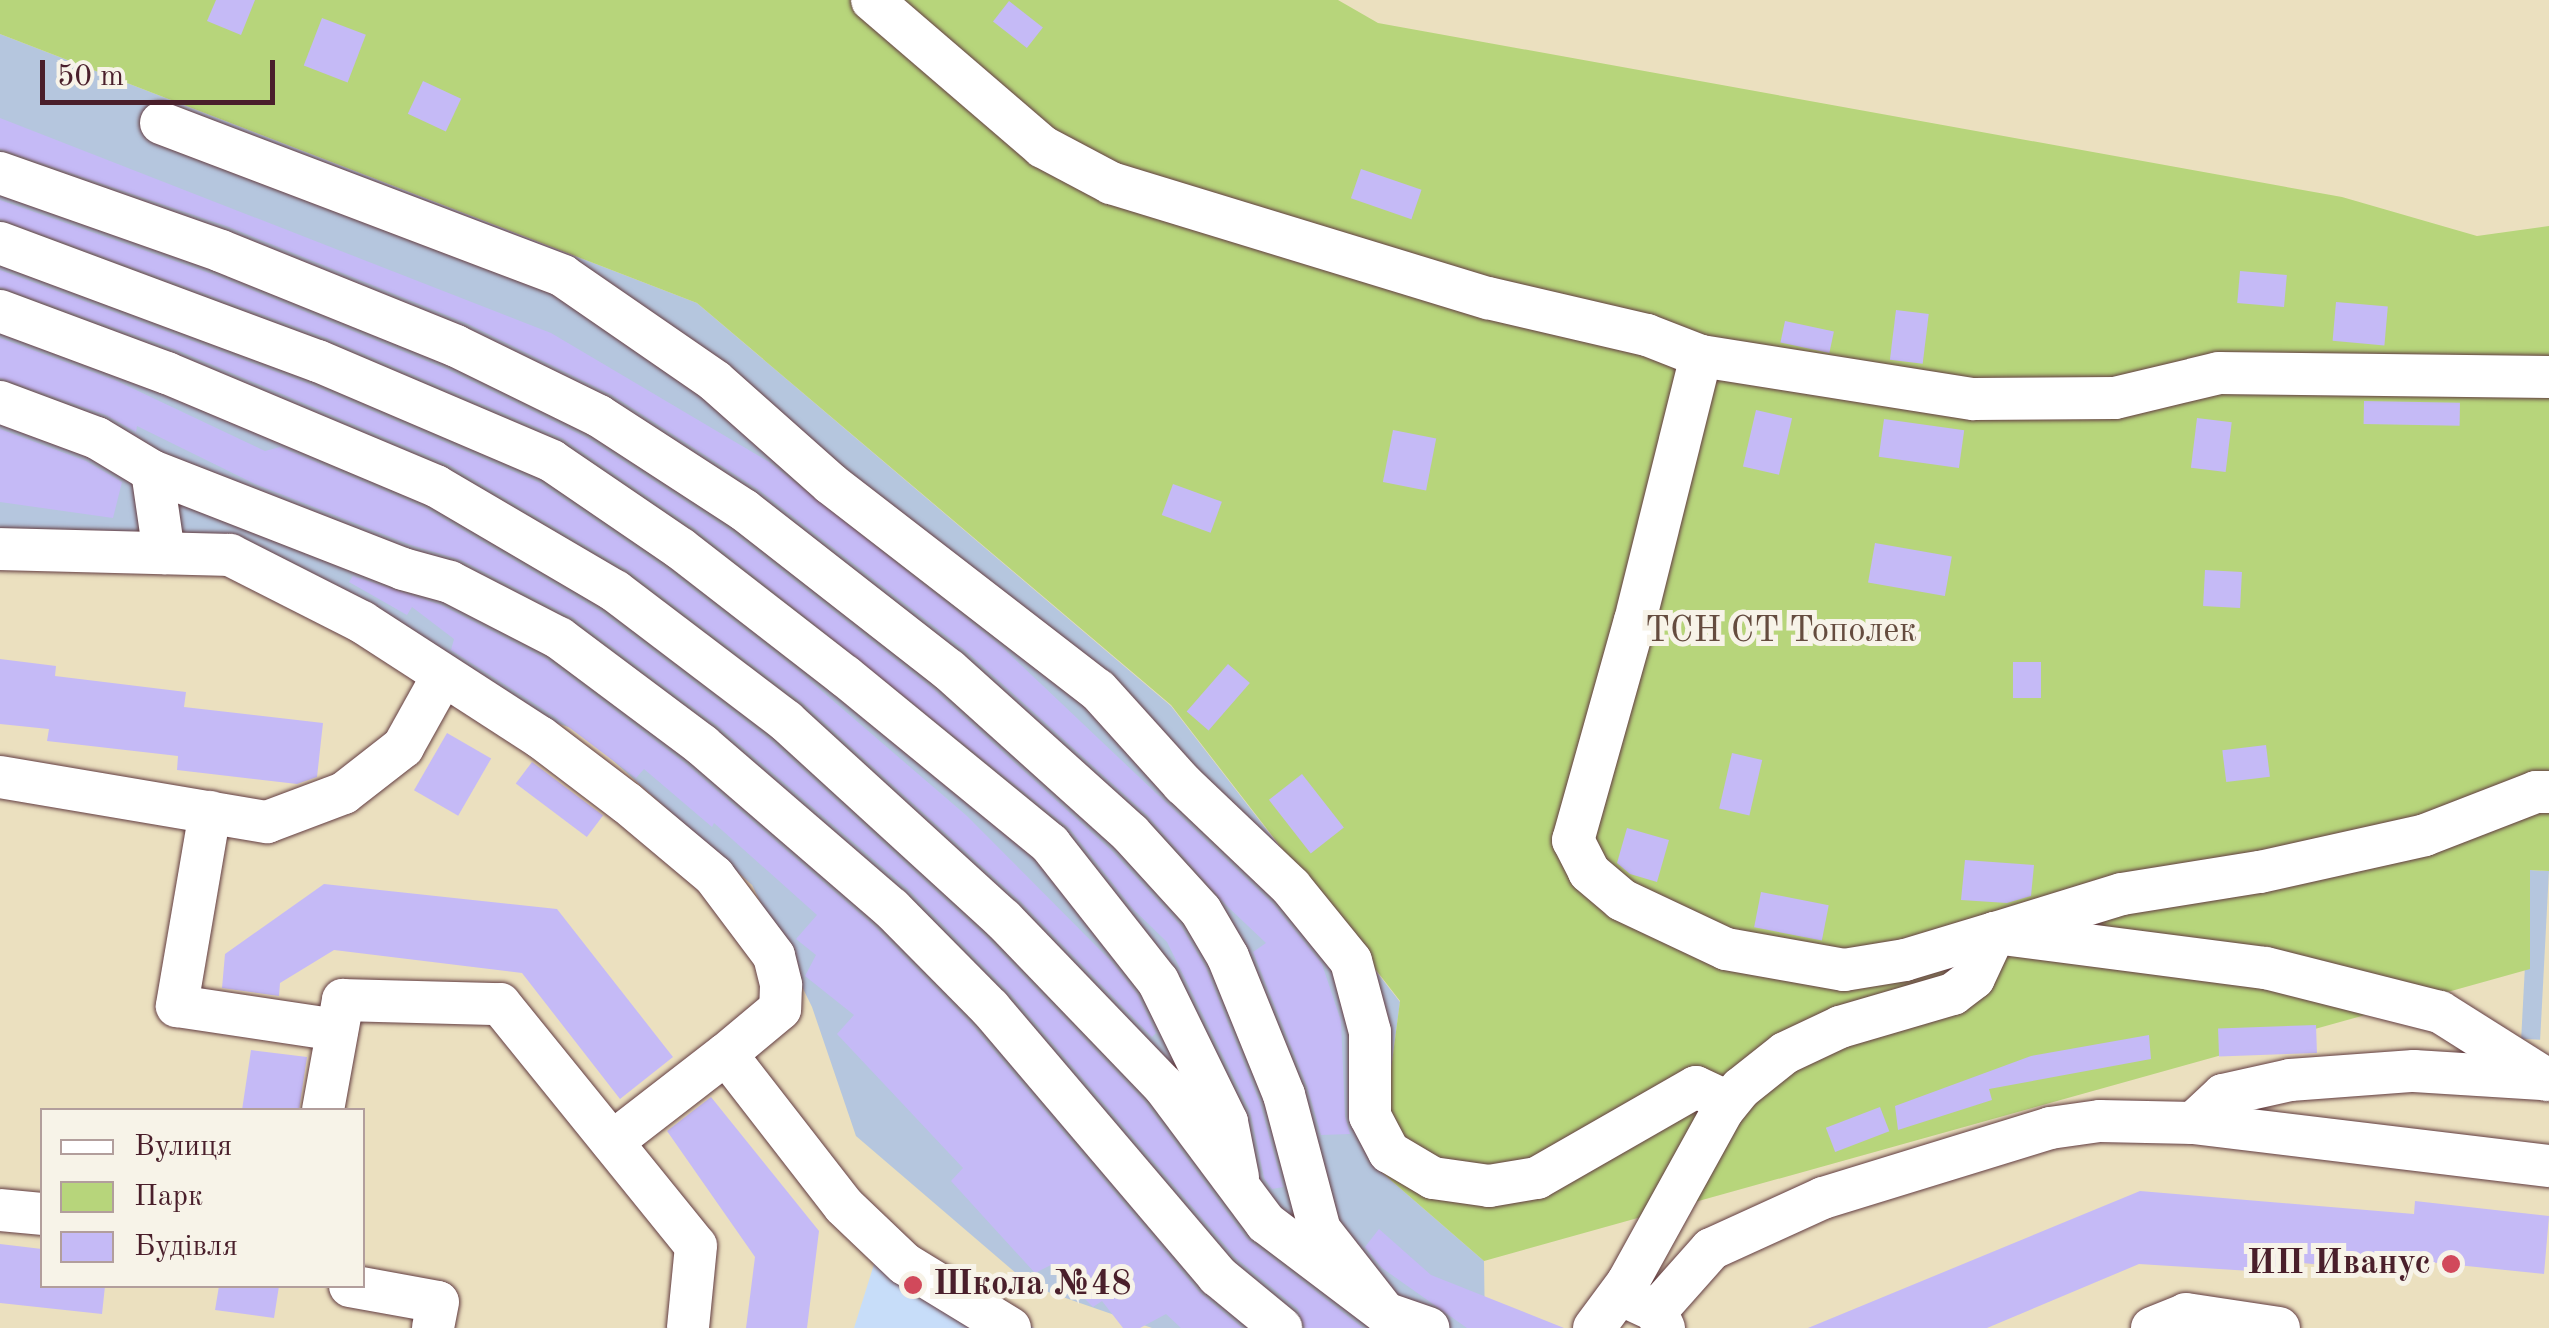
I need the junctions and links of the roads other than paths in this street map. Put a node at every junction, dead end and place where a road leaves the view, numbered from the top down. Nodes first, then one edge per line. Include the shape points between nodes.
1 (872, 0) edge
2 (161, 123) dead end
3 (0, 173) edge
4 (0, 243) edge
5 (0, 311) edge
6 (1701, 356) junction
7 (2549, 377) edge
8 (0, 402) edge
9 (152, 471) junction
10 (0, 549) edge
11 (164, 554) junction
12 (442, 677) junction
13 (0, 777) edge
14 (2549, 792) edge
15 (210, 812) junction
16 (1995, 933) junction
17 (337, 1030) junction
18 (726, 1054) junction
19 (2548, 1080) edge
20 (322, 1108) edge
21 (1723, 1110) junction
22 (2192, 1123) junction
23 (612, 1142) junction
24 (2549, 1166) edge
25 (1242, 1191) junction
26 (0, 1210) edge
27 (40, 1214) edge
28 (361, 1288) edge
29 (1649, 1307) edge
30 (1385, 1312) junction
31 (433, 1328) edge
32 (688, 1328) edge
33 (1010, 1328) edge
34 (1281, 1328) edge
35 (1428, 1328) edge
36 (1594, 1328) edge
37 (2152, 1328) edge
38 (2280, 1328) edge

1 - 6 street via 1042,147 1111,183
2 - 21 street via 563,276 716,381 831,484 1098,690 1291,887 1350,961 1370,1032 1370,1116 1389,1152 1433,1178 1489,1186 1537,1178 1696,1087 1717,1096
3 - 30 street via 438,338 599,416 744,510 949,670 1130,832 1201,912 1228,957 1284,1095 1320,1230
4 - 25 street via 318,361 552,461 681,550 1050,844 1158,981 1227,1122
5 - 25 street via 436,486 616,591 786,721 1003,918 1163,1085
6 - 7 street via 1974,399 2116,398 2219,373
6 - 16 street via 1636,620 1576,820 1573,840 1589,872 1622,900 1681,931 1779,961 1844,970
8 - 9 street via 97,438
9 - 11 street
9 - 34 street via 450,582 560,638 702,745 892,908 990,1008 1218,1276
10 - 11 street
11 - 12 street via 230,555 362,622
12 - 15 street via 403,746 344,792 267,822
12 - 18 street via 540,738 714,876 774,956 781,984 780,1009
13 - 15 street
14 - 16 street via 2425,835 2122,894
15 - 17 street via 178,1006
16 - 19 street via 2266,968 2440,1012
16 - 21 street via 1974,978 1953,994 1840,1028 1785,1053
17 - 20 street
17 - 23 street via 343,1000 500,1004
18 - 23 street
18 - 33 street via 844,1206 906,1264
19 - 22 street via 2414,1071 2290,1080 2224,1095
21 - 29 street
22 - 24 street
22 - 29 street via 2100,1121 2050,1128 1823,1198 1711,1249
23 - 32 street via 696,1246
25 - 30 street via 1266,1224
26 - 27 street
28 - 31 street via 438,1302
29 - 36 street
30 - 35 street
37 - 38 street via 2186,1314

